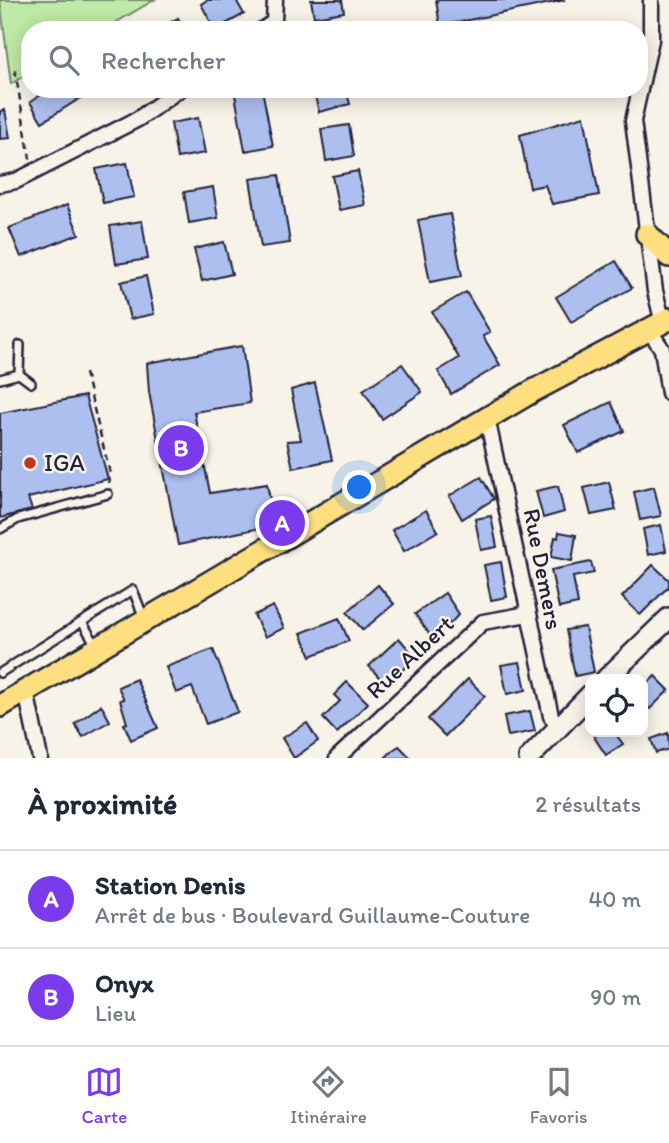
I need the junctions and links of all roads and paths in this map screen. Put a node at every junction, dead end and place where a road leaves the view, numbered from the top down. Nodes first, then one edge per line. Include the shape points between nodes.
1 (275, 0) edge
2 (651, 0) edge
3 (274, 21) edge
4 (648, 54) edge
5 (15, 70) dead end
6 (167, 98) edge
7 (638, 98) edge
8 (32, 173) junction
9 (0, 184) edge
10 (647, 234) junction
11 (669, 256) edge
12 (660, 324) edge
13 (20, 345) dead end
14 (85, 373) dead end
15 (19, 374) junction
16 (0, 379) edge
17 (31, 383) dead end
18 (669, 393) edge
19 (487, 418) junction
20 (108, 494) joint
21 (0, 529) edge
22 (528, 614) junction
23 (669, 618) edge
24 (145, 620) junction
25 (82, 622) junction
26 (97, 648) junction
27 (0, 673) edge
28 (612, 674) edge
29 (26, 691) junction
30 (585, 700) edge
31 (0, 706) edge
32 (558, 727) junction
33 (40, 758) edge
34 (337, 758) edge
35 (529, 758) edge

1 - 3 street
2 - 4 street
5 - 8 path
6 - 8 street via 138,119
7 - 10 street via 633,121
8 - 9 street
10 - 11 main road
10 - 12 street
12 - 18 street
12 - 19 main road
13 - 15 lane
14 - 20 path via 110,473
15 - 16 lane
15 - 17 lane
19 - 22 street, Rue Demers
19 - 24 main road
20 - 21 lane via 18,519
22 - 32 street, Rue Demers via 551,716
22 - 34 street, Rue Albert via 483,622
23 - 28 street
24 - 25 lane via 134,590
24 - 26 main road
25 - 26 lane
25 - 27 lane
26 - 29 main road
29 - 31 main road
29 - 33 street
30 - 32 street
32 - 35 street

